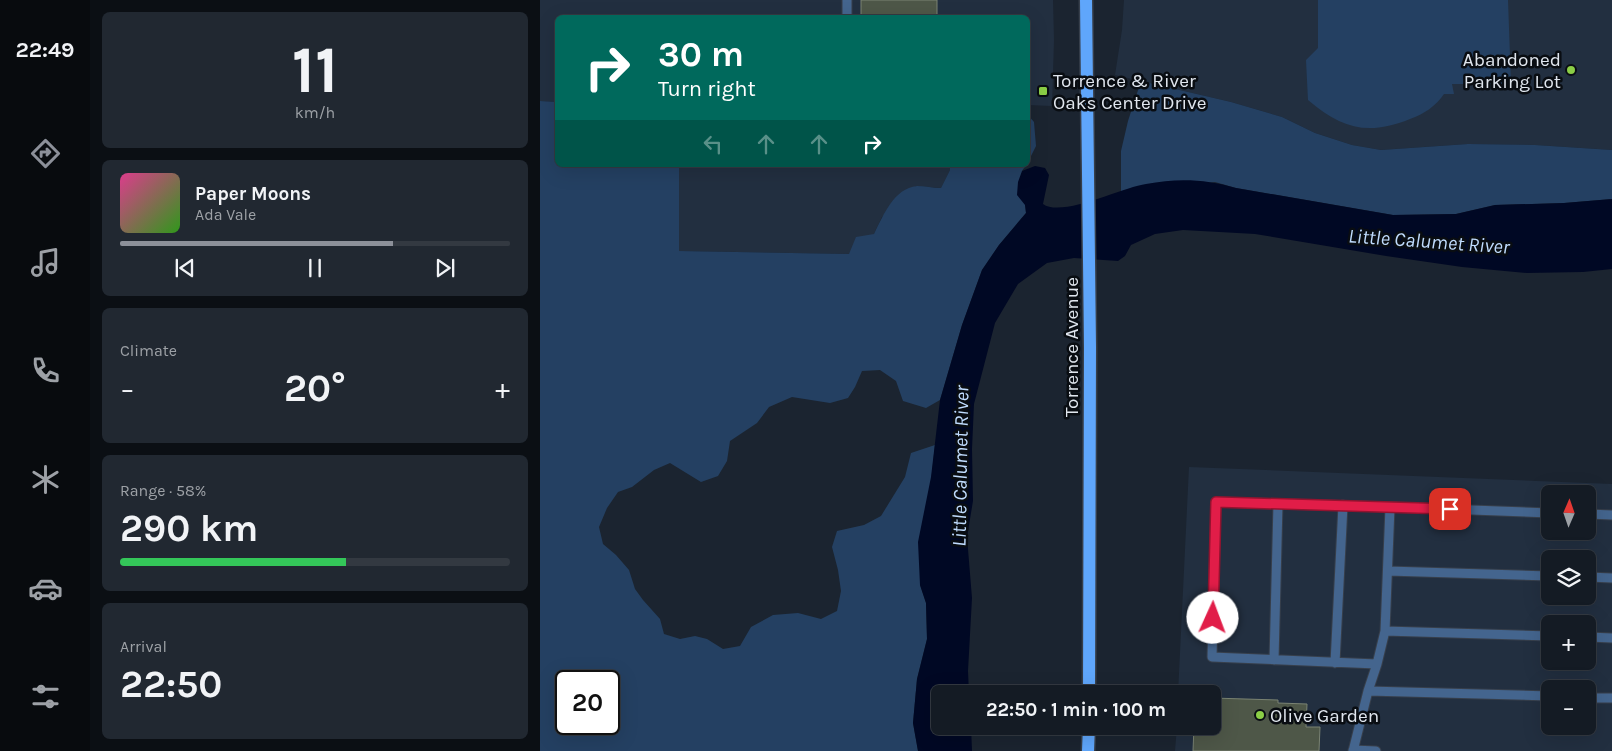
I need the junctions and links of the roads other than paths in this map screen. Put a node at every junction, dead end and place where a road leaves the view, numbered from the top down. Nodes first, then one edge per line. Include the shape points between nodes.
1 (847, 0) edge
2 (1086, 0) edge
3 (847, 15) edge
4 (1278, 504) junction
5 (1343, 506) junction
6 (1390, 507) junction
7 (1541, 513) edge
8 (1596, 514) edge
9 (1612, 515) edge
10 (1388, 571) junction
11 (1541, 576) edge
12 (1596, 577) edge
13 (1612, 578) edge
14 (1385, 631) junction
15 (1541, 636) edge
16 (1596, 638) edge
17 (1612, 638) edge
18 (1274, 660) junction
19 (1335, 663) junction
20 (1377, 664) junction
21 (1089, 685) edge
22 (1368, 690) junction
23 (1541, 696) edge
24 (1596, 698) edge
25 (1612, 698) edge
26 (1089, 735) edge
27 (1088, 751) edge
28 (1353, 751) edge
29 (1376, 751) edge

1 - 3 lane
2 - 21 main road, Torrence Avenue
4 - 5 lane
4 - 18 lane
4 - 18 lane via 1216,502 1212,657
5 - 6 lane
5 - 19 lane
6 - 7 lane
6 - 10 lane
8 - 9 lane
10 - 11 lane
10 - 14 lane
12 - 13 lane
14 - 15 lane
14 - 20 lane
16 - 17 lane
18 - 19 lane
19 - 20 lane
20 - 22 lane
22 - 23 lane
22 - 28 lane
24 - 25 lane
26 - 27 main road
28 - 29 lane

